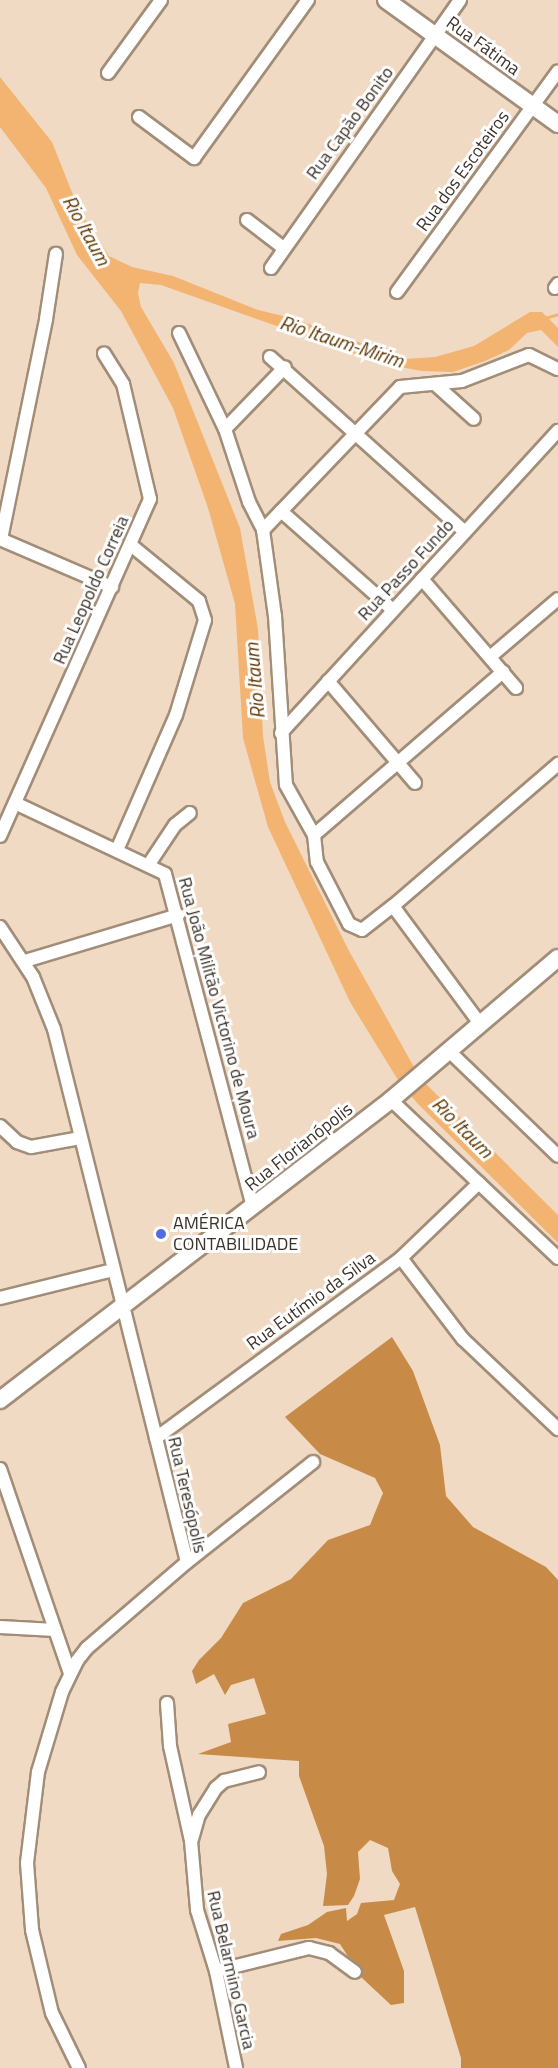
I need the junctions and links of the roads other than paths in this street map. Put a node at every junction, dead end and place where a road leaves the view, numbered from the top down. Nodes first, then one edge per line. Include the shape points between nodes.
1 (161, 0) edge
2 (308, 0) edge
3 (386, 0) edge
4 (460, 0) edge
5 (435, 35) junction
6 (558, 71) edge
7 (108, 73) dead end
8 (533, 106) junction
9 (139, 117) dead end
10 (558, 124) edge
11 (247, 220) dead end
12 (282, 247) junction
13 (56, 254) dead end
14 (271, 268) dead end
15 (397, 292) dead end
16 (179, 333) dead end
17 (104, 354) dead end
18 (270, 357) dead end
19 (285, 367) junction
20 (558, 369) edge
21 (435, 384) junction
22 (474, 419) dead end
23 (225, 429) junction
24 (558, 431) edge
25 (355, 432) junction
26 (281, 511) junction
27 (263, 530) junction
28 (465, 532) junction
29 (1, 539) edge
30 (131, 545) junction
31 (422, 579) junction
32 (112, 587) junction
33 (558, 599) edge
34 (393, 610) junction
35 (490, 657) junction
36 (503, 672) junction
37 (328, 681) junction
38 (516, 688) dead end
39 (281, 733) junction
40 (398, 763) junction
41 (558, 764) edge
42 (415, 783) dead end
43 (15, 803) junction
44 (190, 813) dead end
45 (314, 835) junction
46 (0, 836) edge
47 (117, 850) junction
48 (149, 864) junction
49 (393, 906) junction
50 (178, 915) junction
51 (0, 927) edge
52 (558, 958) edge
53 (25, 961) junction
54 (480, 1025) junction
55 (449, 1051) junction
56 (391, 1100) junction
57 (0, 1126) edge
58 (80, 1138) junction
59 (558, 1156) edge
60 (479, 1184) junction
61 (253, 1208) junction
62 (401, 1258) junction
63 (558, 1258) edge
64 (113, 1270) junction
65 (0, 1298) edge
66 (123, 1308) junction
67 (0, 1400) edge
68 (558, 1429) edge
69 (156, 1438) junction
70 (313, 1462) dead end
71 (0, 1469) edge
72 (187, 1562) junction
73 (0, 1627) edge
74 (55, 1630) junction
75 (70, 1673) junction
76 (167, 1703) dead end
77 (259, 1772) dead end
78 (191, 1840) junction
79 (216, 1971) junction
80 (355, 1972) dead end
81 (79, 2068) edge
82 (236, 2068) edge

1 - 7 street
2 - 9 street via 194,158
3 - 5 main road, Rua Fátima
4 - 5 street, Rua Capão Bonito
5 - 8 main road, Rua Fátima
5 - 12 street, Rua Capão Bonito
6 - 8 street, Rua dos Escoteiros
8 - 10 main road, Rua Fátima
8 - 15 street, Rua dos Escoteiros
11 - 12 street
12 - 14 street, Rua Capão Bonito
13 - 29 street
16 - 23 street
17 - 30 street, Rua Leopoldo Correia via 121,376 149,486 150,499
18 - 19 street
19 - 23 street
19 - 25 street
20 - 21 street via 529,355 475,378
21 - 22 street
21 - 25 street via 393,391
23 - 27 street via 249,502
24 - 28 street, Rua Passo Fundo
25 - 26 street
25 - 28 street
26 - 27 street
26 - 34 street
27 - 39 street via 275,616
28 - 31 street, Rua Passo Fundo
29 - 32 street
30 - 32 street, Rua Leopoldo Correia
30 - 47 street via 199,601 205,620 176,715
31 - 34 street, Rua Passo Fundo
31 - 35 street
32 - 43 street, Rua Leopoldo Correia
33 - 35 street
34 - 37 street, Rua Passo Fundo
35 - 36 street
36 - 38 street
36 - 40 street
37 - 39 street, Rua Passo Fundo
37 - 40 street
39 - 45 street via 286,785
40 - 42 street
40 - 45 street
41 - 49 street
43 - 46 street, Rua Leopoldo Correia
43 - 47 street, Rua João Militão Victorino de Moura
44 - 48 street via 175,825
45 - 49 street via 317,862 354,929 368,927
47 - 48 street, Rua João Militão Victorino de Moura
48 - 50 street, Rua João Militão Victorino de Moura via 165,874
49 - 54 street
50 - 53 street
50 - 61 street, Rua João Militão Victorino de Moura
51 - 53 street, Rua Teresópolis
52 - 54 main road, Rua Florianópolis
53 - 58 street, Rua Teresópolis via 54,1029
54 - 55 main road, Rua Florianópolis
55 - 56 main road, Rua Florianópolis
55 - 59 street
56 - 60 street
56 - 61 main road, Rua Florianópolis
57 - 58 street via 17,1142 31,1147
58 - 64 street, Rua Teresópolis
60 - 62 street, Rua Eutímio da Silva
60 - 63 street
61 - 66 main road, Rua Florianópolis
62 - 68 street via 463,1339
62 - 69 street, Rua Eutímio da Silva
64 - 65 street
64 - 66 street, Rua Teresópolis
66 - 67 main road, Rua Florianópolis
66 - 69 street, Rua Teresópolis
69 - 72 street, Rua Teresópolis
70 - 72 street
71 - 74 street
72 - 75 street, Rua Teresópolis via 87,1648
73 - 74 street
74 - 75 street
75 - 81 street, Rua Teresópolis via 34,1795 28,1892 42,1978 62,2037
76 - 78 street, Rua Belarmino Garcia via 170,1746
77 - 78 street via 224,1781 216,1788
78 - 79 street, Rua Belarmino Garcia via 197,1910
79 - 80 street via 309,1948 329,1953
79 - 82 street, Rua Belarmino Garcia

